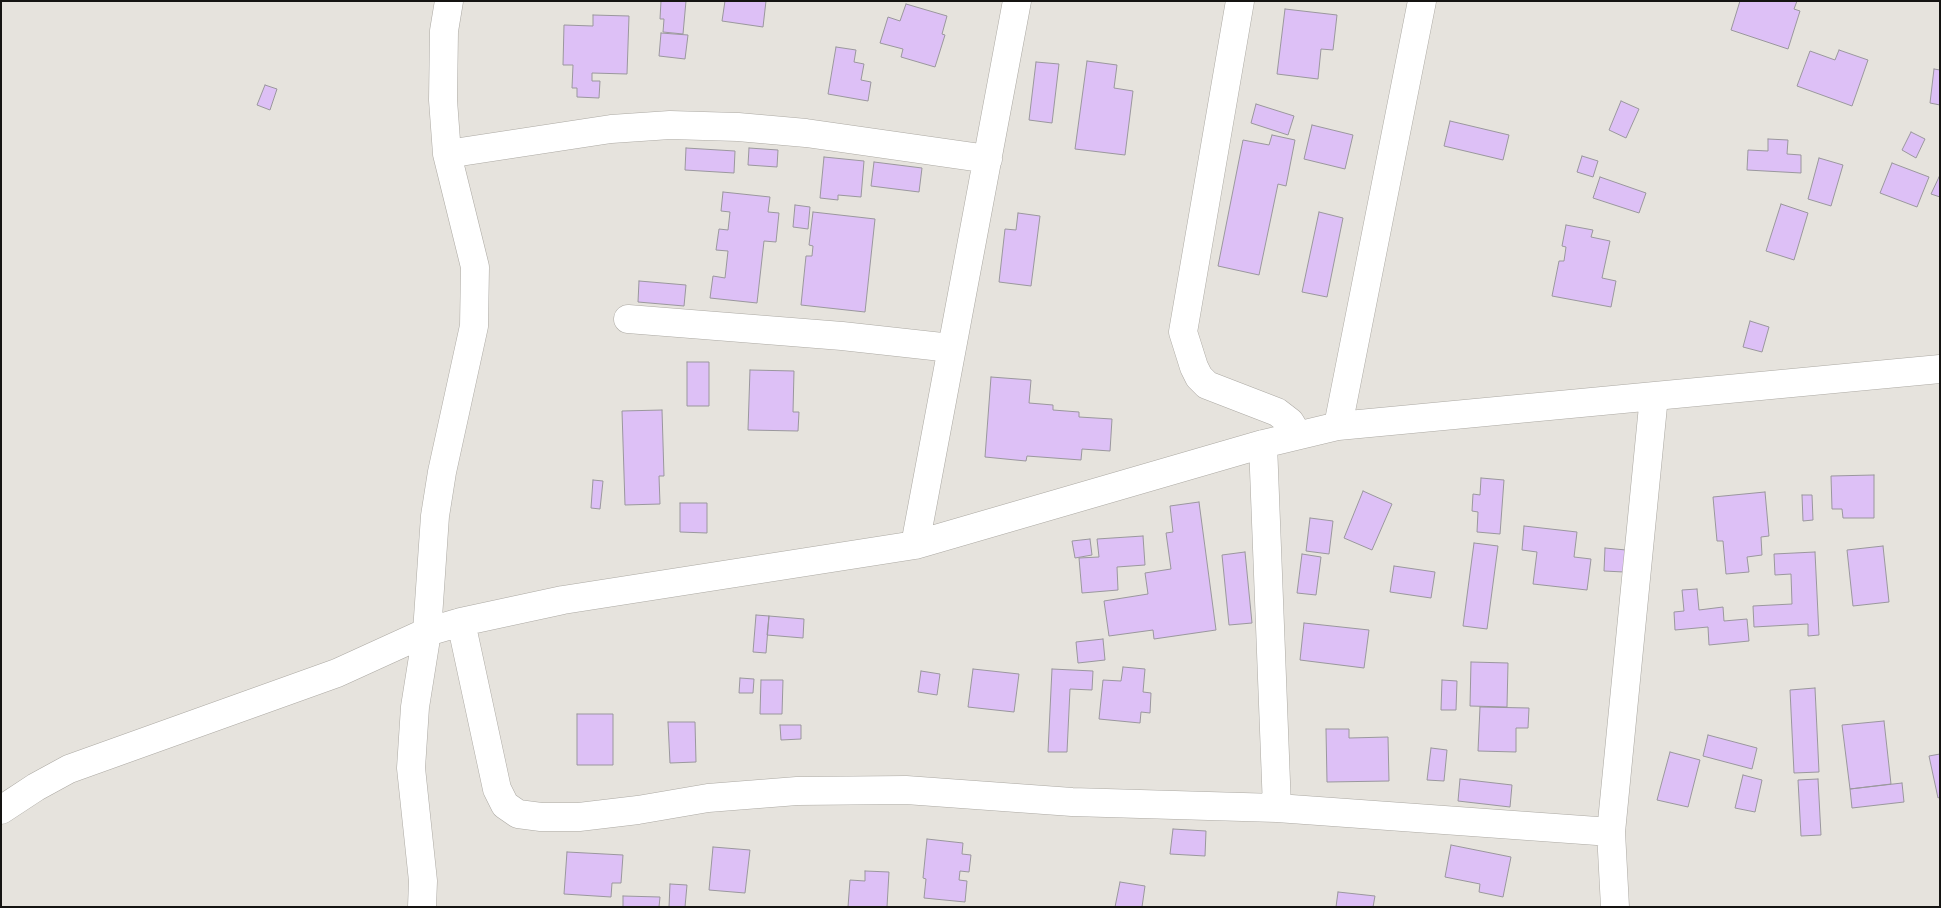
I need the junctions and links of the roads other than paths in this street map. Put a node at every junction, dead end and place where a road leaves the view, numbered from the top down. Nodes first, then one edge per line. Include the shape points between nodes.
1 (449, 1) edge
2 (1017, 1) edge
3 (1240, 1) edge
4 (1422, 1) edge
5 (447, 154) junction
6 (988, 159) junction
7 (628, 319) dead end
8 (952, 348) junction
9 (1940, 370) edge
10 (1654, 396) junction
11 (1338, 426) junction
12 (1298, 435) junction
13 (1262, 444) junction
14 (915, 546) junction
15 (461, 622) junction
16 (427, 632) junction
17 (1277, 808) junction
18 (1, 810) edge
19 (1611, 832) junction
20 (422, 907) edge
21 (1614, 907) edge

1 - 5 street via 444,31 443,100
2 - 6 street
3 - 12 street via 1183,332 1199,377 1208,385 1277,412 1290,422
4 - 11 street
5 - 6 street via 611,129 670,125 806,132
5 - 16 street via 475,267 474,326 435,516
6 - 8 street
7 - 8 street
8 - 14 street
9 - 10 street
10 - 11 street
10 - 19 street
11 - 12 street
12 - 13 street
13 - 14 street
13 - 17 street
14 - 15 street via 563,600
15 - 16 street
15 - 17 street via 497,789 506,805 518,814 579,817 708,798 807,790 906,790 1072,802
16 - 18 street via 337,672 69,769
16 - 20 street via 415,707 412,768 423,881
17 - 19 street
19 - 21 street

